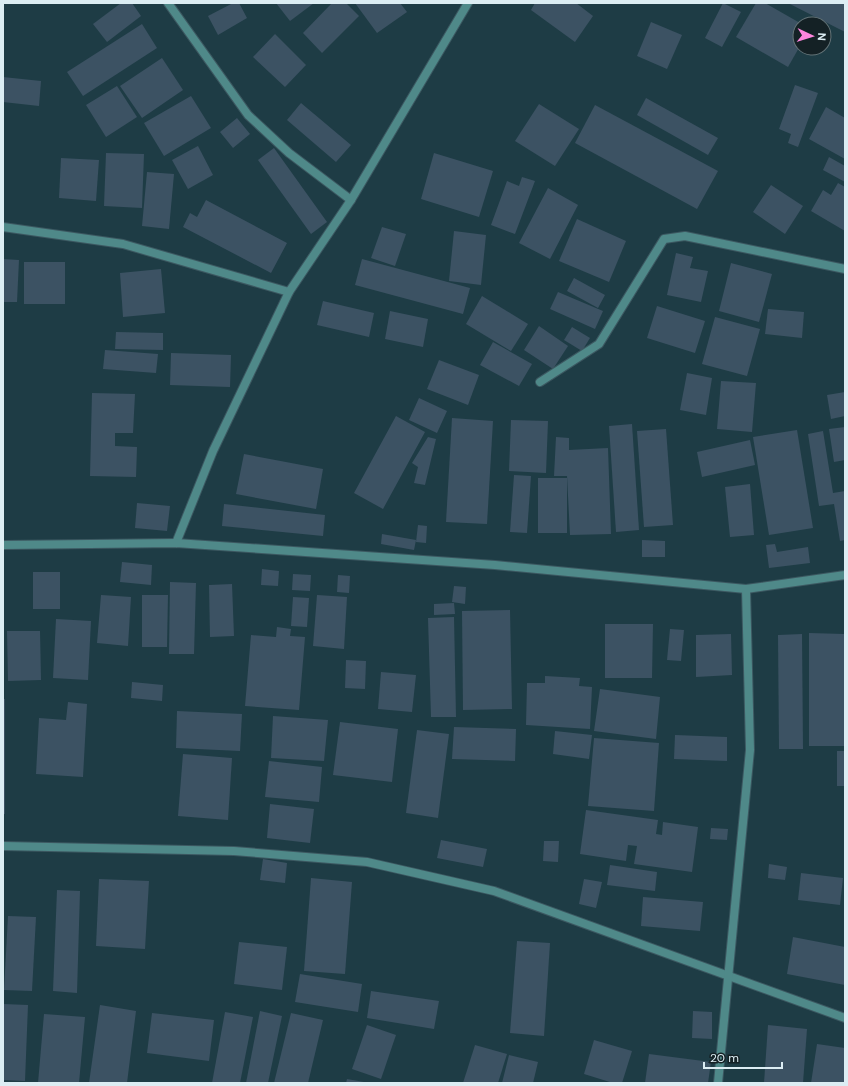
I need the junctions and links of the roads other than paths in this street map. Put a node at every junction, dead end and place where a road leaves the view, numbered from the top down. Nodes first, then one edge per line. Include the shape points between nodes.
1 (168, 3) edge
2 (468, 3) edge
3 (351, 200) junction
4 (3, 227) edge
5 (845, 269) edge
6 (289, 292) junction
7 (540, 382) dead end
8 (176, 543) junction
9 (3, 545) edge
10 (845, 575) edge
11 (746, 589) junction
12 (3, 846) edge
13 (728, 975) junction
14 (845, 1018) edge
15 (718, 1083) edge

1 - 3 street via 248,115 289,153
2 - 3 street
3 - 6 street
4 - 6 street via 123,244
5 - 7 street via 685,236 664,239 600,344
6 - 8 street via 213,451
8 - 9 street
8 - 11 street via 495,565
10 - 11 street
11 - 13 street via 750,750
12 - 13 street via 234,851 367,862 494,891
13 - 14 street
13 - 15 street

